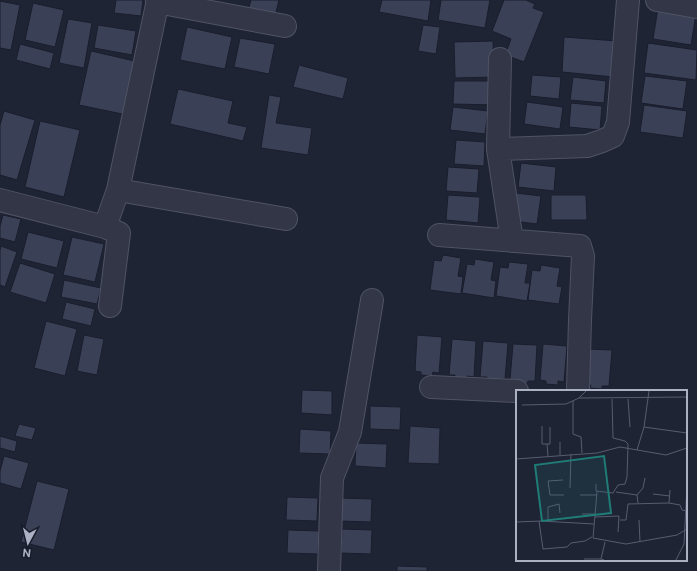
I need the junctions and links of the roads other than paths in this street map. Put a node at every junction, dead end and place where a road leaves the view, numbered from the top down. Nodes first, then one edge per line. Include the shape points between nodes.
1 (628, 0) edge
2 (657, 0) edge
3 (158, 1) edge
4 (697, 6) edge
5 (285, 26) dead end
6 (500, 59) dead end
7 (498, 149) junction
8 (118, 190) junction
9 (0, 200) edge
10 (286, 219) dead end
11 (105, 227) junction
12 (439, 235) dead end
13 (512, 241) junction
14 (372, 300) dead end
15 (110, 306) dead end
16 (431, 387) dead end
17 (578, 390) edge
18 (516, 391) edge
19 (329, 571) edge

1 - 7 street via 618,122 613,136 587,146
2 - 4 street
3 - 5 street
3 - 8 street
6 - 7 street
7 - 13 street
8 - 10 street
8 - 11 street
9 - 11 street
11 - 15 street via 119,233
12 - 13 street
13 - 17 street via 580,246 583,256
14 - 19 street via 350,432 332,478
16 - 18 street

